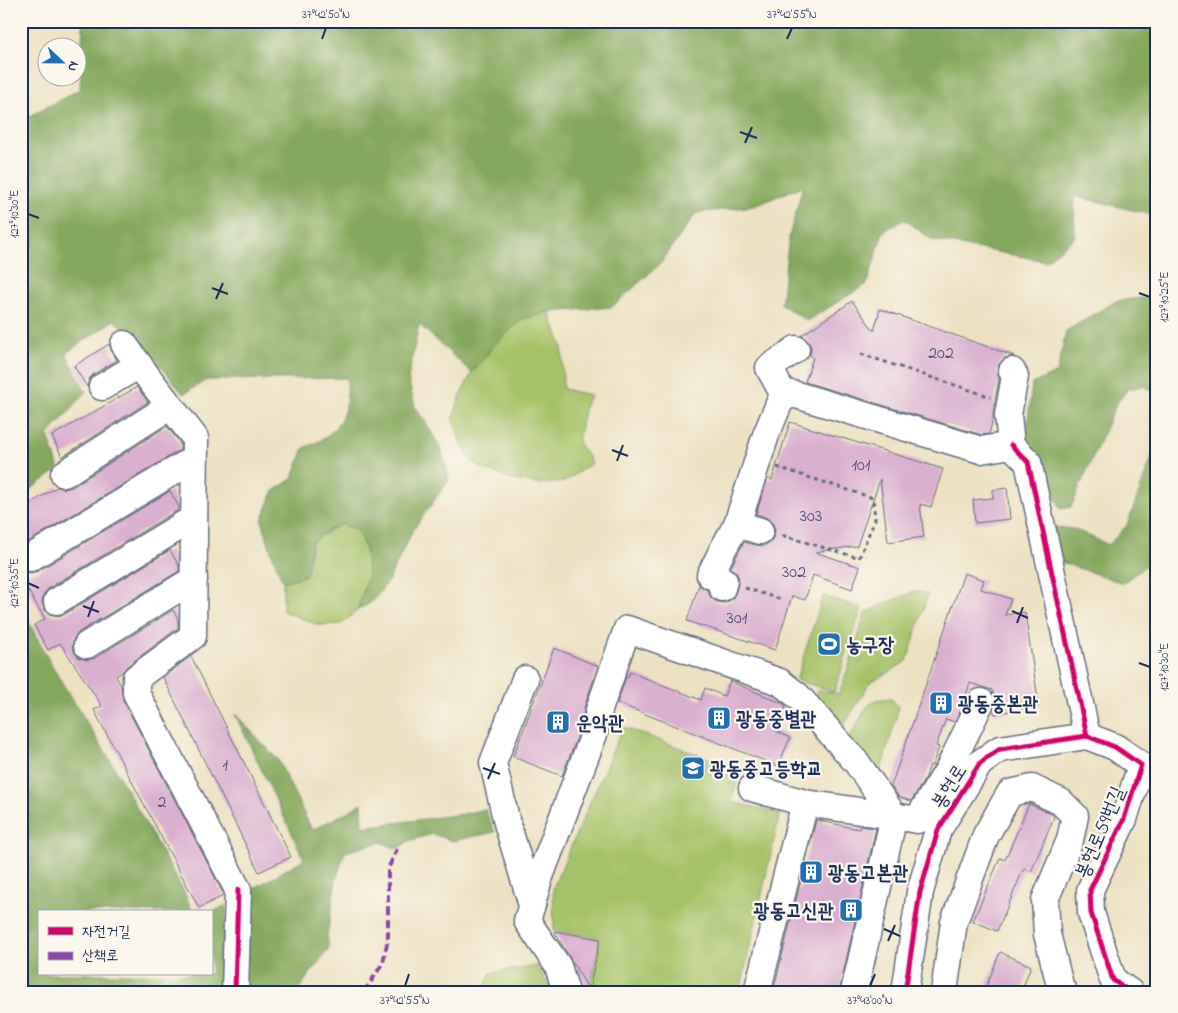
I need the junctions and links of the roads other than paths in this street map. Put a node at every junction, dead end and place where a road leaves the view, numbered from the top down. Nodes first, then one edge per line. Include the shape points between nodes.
1 (124, 344) dead end
2 (796, 349) dead end
3 (140, 365) junction
4 (1012, 371) dead end
5 (102, 387) dead end
6 (785, 397) junction
7 (170, 406) junction
8 (1011, 445) junction
9 (194, 459) junction
10 (64, 474) dead end
11 (194, 518) junction
12 (30, 558) dead end
13 (194, 579) junction
14 (727, 584) road end
15 (58, 602) dead end
16 (87, 645) dead end
17 (525, 680) dead end
18 (981, 702) dead end
19 (1087, 736) junction
20 (1022, 746) junction
21 (752, 788) dead end
22 (805, 803) junction
23 (894, 816) junction
24 (532, 905) junction
25 (235, 992) edge
26 (566, 992) edge
27 (757, 992) edge
28 (854, 992) edge
29 (905, 992) edge
30 (918, 992) edge
31 (944, 992) edge
32 (1064, 992) edge
33 (1130, 992) edge

1 - 3 street
2 - 6 street via 769,368
3 - 5 street
3 - 7 street
4 - 8 street via 1015,376 1008,415
6 - 8 street via 793,394 840,405 981,450
6 - 14 street via 781,399 758,461 759,530 723,549 710,575
7 - 9 street via 195,438
7 - 10 street
8 - 19 street via 1028,462
9 - 11 street
9 - 12 street
11 - 13 street
11 - 15 street
13 - 16 street
13 - 25 street via 193,636 136,678 136,693 238,890
17 - 24 street via 493,763
18 - 23 street via 948,770 917,820
19 - 20 street, 봉현로
19 - 33 street, 봉현로59번길 via 1115,747 1142,764 1124,819 1090,890 1091,913 1113,980
20 - 29 street, 봉현로 via 1000,749 980,763 938,830 920,892
20 - 30 street, 봉현로 via 991,768 954,828 937,884
21 - 22 street
22 - 23 street
22 - 27 street
23 - 24 street via 857,763 798,696 780,682 627,629 594,734
23 - 28 street
24 - 26 street via 527,921 558,966
31 - 32 street via 954,922 986,835 1010,793 1032,788 1061,802 1075,816 1070,840 1045,900 1047,934

